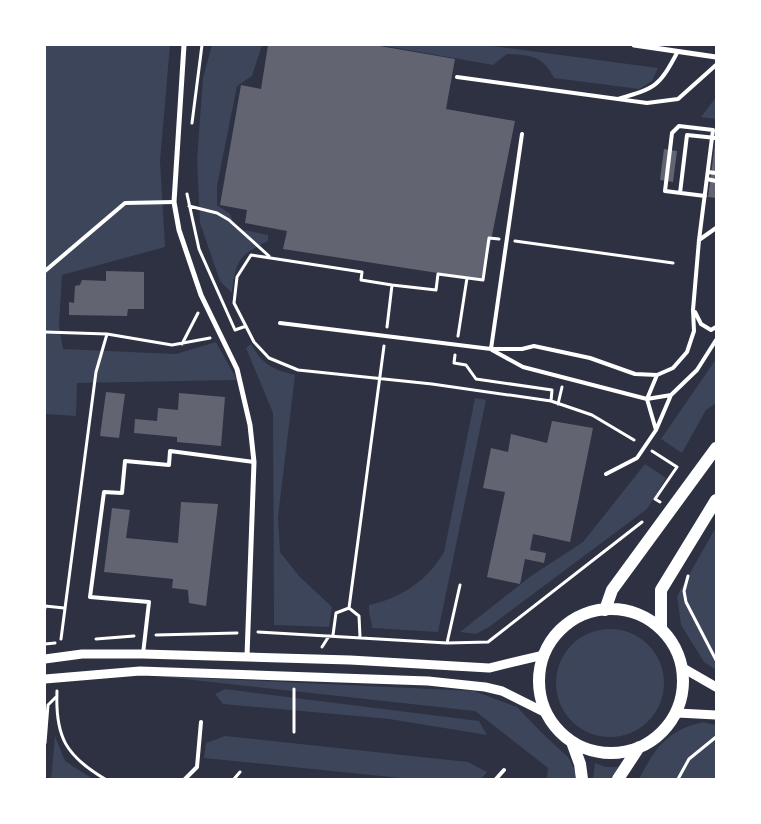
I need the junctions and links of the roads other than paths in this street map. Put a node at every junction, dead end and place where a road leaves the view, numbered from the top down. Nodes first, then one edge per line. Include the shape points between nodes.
1 (184, 45) edge
2 (634, 45) edge
3 (678, 51) junction
4 (716, 57) edge
5 (716, 65) edge
6 (457, 77) dead end
7 (615, 99) junction
8 (522, 134) dead end
9 (714, 138) edge
10 (710, 153) junction
11 (716, 154) edge
12 (709, 162) junction
13 (716, 163) edge
14 (708, 172) junction
15 (716, 173) edge
16 (707, 180) junction
17 (716, 181) edge
18 (680, 193) junction
19 (705, 196) junction
20 (174, 202) junction
21 (716, 228) edge
22 (699, 240) junction
23 (45, 272) edge
24 (693, 310) junction
25 (280, 323) dead end
26 (716, 327) edge
27 (716, 340) edge
28 (490, 349) junction
29 (657, 375) junction
30 (671, 396) junction
31 (647, 398) junction
32 (656, 430) junction
33 (716, 448) edge
34 (254, 462) junction
35 (606, 474) dead end
36 (716, 500) edge
37 (605, 610) junction
38 (660, 628) junction
39 (143, 654) junction
40 (543, 655) junction
41 (248, 656) junction
42 (45, 659) edge
43 (683, 668) junction
44 (45, 680) edge
45 (716, 687) edge
46 (544, 712) junction
47 (716, 715) edge
48 (201, 722) dead end
49 (668, 724) junction
50 (572, 742) junction
51 (639, 747) junction
52 (504, 770) dead end
53 (185, 779) edge
54 (496, 779) edge
55 (582, 779) edge
56 (618, 779) edge

1 - 20 street
2 - 3 street
3 - 4 street
3 - 7 lane via 665,76 649,90
5 - 7 lane via 678,98 647,103
6 - 7 lane
8 - 28 lane
9 - 10 lane
9 - 18 lane via 686,135
9 - 18 lane via 713,130 678,126 672,133 666,191
10 - 11 lane
10 - 12 lane
12 - 13 lane
12 - 14 lane
14 - 15 lane
14 - 16 lane
16 - 17 lane
16 - 19 lane
18 - 19 lane
19 - 22 lane
20 - 23 lane via 125,203
20 - 34 street via 179,230 204,301 237,369 250,425
21 - 22 lane
22 - 24 lane
24 - 26 lane via 701,324 711,330
24 - 29 lane via 694,331 687,352 673,368
25 - 28 lane
27 - 30 lane via 696,370
28 - 29 lane via 534,346 590,358 635,374
28 - 31 lane via 523,367
29 - 31 lane
30 - 31 lane
30 - 32 lane
31 - 32 lane
32 - 35 lane via 637,458
33 - 37 main road via 612,590
34 - 39 lane via 170,451 169,465 125,461 122,493 104,492 90,597 149,602
34 - 41 street
36 - 38 main road via 661,590
37 - 38 main road via 630,611
37 - 40 main road via 587,612 568,622 556,633
38 - 43 main road via 672,642
39 - 41 street
39 - 42 street via 82,654
40 - 41 street via 489,668
40 - 46 main road via 539,677
43 - 45 street
43 - 49 main road via 683,688
44 - 46 street via 140,671 428,681 502,691
46 - 50 main road
47 - 49 street via 678,713
48 - 53 lane via 197,767
49 - 51 main road via 655,738
50 - 51 main road via 600,752 621,752
50 - 55 main road
51 - 56 main road
52 - 54 lane

